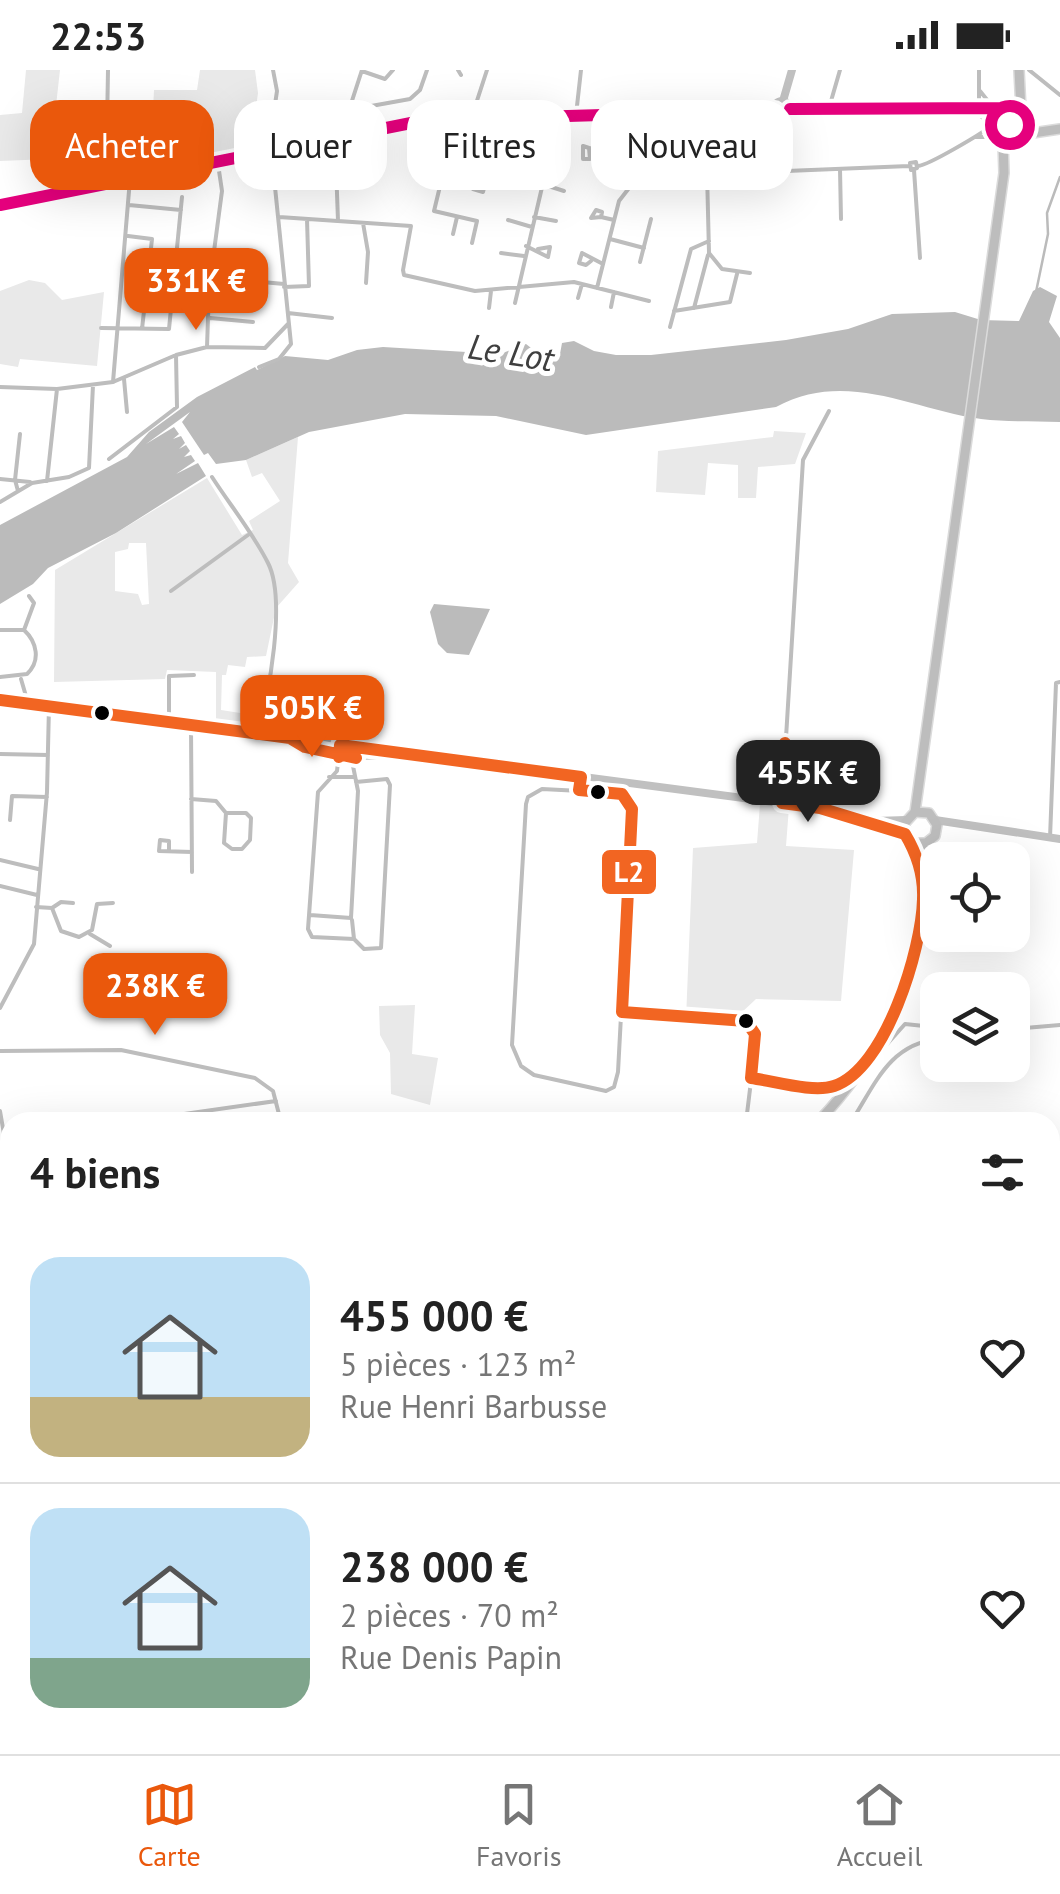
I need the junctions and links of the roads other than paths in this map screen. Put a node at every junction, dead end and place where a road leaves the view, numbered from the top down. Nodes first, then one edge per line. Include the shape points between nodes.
1 (108, 70) edge
2 (274, 70) edge
3 (393, 70) edge
4 (427, 70) edge
5 (487, 70) edge
6 (581, 70) edge
7 (792, 70) edge
8 (840, 70) edge
9 (980, 70) edge
10 (1028, 70) edge
11 (362, 71) edge
12 (1019, 75) edge
13 (979, 86) junction
14 (1060, 95) edge
15 (106, 100) edge
16 (276, 100) edge
17 (352, 100) edge
18 (478, 100) edge
19 (782, 100) edge
20 (387, 103) edge
21 (1000, 107) junction
22 (829, 108) junction
23 (979, 109) junction
24 (793, 111) edge
25 (1024, 114) junction
26 (591, 117) edge
27 (571, 118) edge
28 (576, 118) junction
29 (991, 124) junction
30 (1060, 128) edge
31 (1026, 134) junction
32 (972, 138) junction
33 (999, 139) junction
34 (1016, 142) junction
35 (234, 158) edge
36 (217, 161) junction
37 (214, 162) edge
38 (914, 167) junction
39 (840, 169) junction
40 (793, 171) edge
41 (1004, 173) junction
42 (80, 190) edge
43 (129, 190) edge
44 (277, 190) edge
45 (337, 190) edge
46 (439, 190) edge
47 (541, 190) edge
48 (629, 190) edge
49 (708, 190) edge
50 (182, 197) dead end
51 (128, 204) junction
52 (0, 207) edge
53 (181, 210) junction
54 (458, 216) junction
55 (279, 217) junction
56 (534, 217) junction
57 (601, 217) dead end
58 (308, 219) junction
59 (651, 219) dead end
60 (841, 219) dead end
61 (508, 220) dead end
62 (614, 220) junction
63 (338, 221) junction
64 (556, 221) dead end
65 (363, 222) junction
66 (532, 226) junction
67 (454, 234) dead end
68 (126, 236) junction
69 (609, 239) junction
70 (709, 241) junction
71 (472, 243) dead end
72 (526, 246) junction
73 (644, 248) junction
74 (538, 249) dead end
75 (709, 252) junction
76 (502, 253) dead end
77 (524, 256) junction
78 (920, 258) dead end
79 (591, 260) dead end
80 (640, 262) dead end
81 (603, 264) junction
82 (750, 273) dead end
83 (737, 274) junction
84 (251, 281) dead end
85 (366, 283) dead end
86 (582, 284) junction
87 (284, 286) junction
88 (516, 286) junction
89 (597, 288) junction
90 (491, 290) junction
91 (614, 292) junction
92 (578, 298) dead end
93 (649, 301) dead end
94 (515, 303) dead end
95 (611, 307) dead end
96 (489, 308) dead end
97 (694, 308) junction
98 (674, 311) junction
99 (287, 313) junction
100 (210, 318) junction
101 (332, 318) dead end
102 (253, 322) dead end
103 (288, 324) junction
104 (670, 327) dead end
105 (101, 328) dead end
106 (118, 329) junction
107 (142, 329) junction
108 (207, 348) junction
109 (176, 355) junction
110 (259, 367) dead end
111 (124, 378) junction
112 (113, 382) junction
113 (93, 385) junction
114 (0, 387) edge
115 (57, 389) junction
116 (829, 411) dead end
117 (127, 412) dead end
118 (20, 434) dead end
119 (109, 459) dead end
120 (212, 477) dead end
121 (0, 479) edge
122 (14, 480) junction
123 (47, 481) junction
124 (32, 482) junction
125 (18, 491) junction
126 (0, 502) edge
127 (249, 534) junction
128 (170, 590) dead end
129 (29, 596) dead end
130 (0, 630) edge
131 (24, 630) junction
132 (194, 675) dead end
133 (0, 678) edge
134 (21, 678) junction
135 (1060, 682) edge
136 (0, 700) edge
137 (28, 703) junction
138 (49, 706) junction
139 (169, 723) junction
140 (190, 725) junction
141 (256, 734) junction
142 (290, 738) junction
143 (344, 746) junction
144 (0, 754) edge
145 (411, 754) junction
146 (48, 755) junction
147 (339, 757) junction
148 (350, 758) junction
149 (920, 758) junction
150 (580, 776) junction
151 (329, 777) junction
152 (354, 780) junction
153 (579, 790) junction
154 (47, 797) junction
155 (191, 798) junction
156 (782, 803) junction
157 (915, 812) junction
158 (226, 813) junction
159 (841, 816) junction
160 (10, 820) dead end
161 (906, 820) junction
162 (934, 821) junction
163 (905, 834) junction
164 (1055, 839) edge
165 (926, 842) edge
166 (913, 843) junction
167 (920, 843) edge
168 (169, 851) dead end
169 (192, 852) junction
170 (0, 860) edge
171 (38, 869) junction
172 (192, 872) dead end
173 (920, 883) edge
174 (0, 886) edge
175 (37, 895) junction
176 (73, 903) dead end
177 (113, 903) dead end
178 (36, 906) junction
179 (52, 908) junction
180 (920, 914) edge
181 (310, 916) junction
182 (350, 918) junction
183 (89, 933) junction
184 (354, 939) junction
185 (110, 946) dead end
186 (1, 1006) edge
187 (622, 1012) junction
188 (1060, 1025) edge
189 (920, 1026) edge
190 (1030, 1028) edge
191 (886, 1031) junction
192 (920, 1042) edge
193 (0, 1051) edge
194 (860, 1073) junction
195 (751, 1078) junction
196 (276, 1100) junction
197 (195, 1112) edge
198 (279, 1112) edge
199 (747, 1112) edge
200 (827, 1112) edge
201 (857, 1112) edge

1 - 15 street
2 - 16 street
3 - 11 street via 385,79
4 - 20 street via 410,99
5 - 18 street
6 - 28 street
7 - 19 main road
8 - 22 street
9 - 13 street
10 - 14 street
11 - 17 street
12 - 21 main road
12 - 25 main road
13 - 21 street via 983,99
13 - 23 street
21 - 23 main road
21 - 25 main road
21 - 29 main road
22 - 23 main road
22 - 24 main road
23 - 29 main road
25 - 30 main road
25 - 31 main road
26 - 28 main road
27 - 28 main road
29 - 32 street
29 - 33 main road
30 - 31 main road
31 - 34 main road
32 - 33 street
32 - 38 street
33 - 34 main road
33 - 41 main road
34 - 41 main road
35 - 36 main road
36 - 37 main road
36 - 100 street via 222,191
38 - 39 street
38 - 78 street
39 - 40 street
39 - 60 street
41 - 149 main road via 936,683
42 - 52 main road
43 - 51 street
44 - 55 street
45 - 63 street
46 - 54 street via 434,211
47 - 56 street
48 - 62 street
49 - 70 street
50 - 53 street
51 - 53 street
51 - 68 street
53 - 107 street via 169,329
54 - 67 street
54 - 71 street via 477,221
55 - 58 street
55 - 87 street
56 - 64 street
56 - 66 street
57 - 62 street
58 - 63 street
58 - 87 street via 309,286
59 - 73 street
61 - 66 street
62 - 69 street
63 - 65 street
65 - 85 street
65 - 90 street via 413,228 404,275
66 - 72 street
68 - 106 street
68 - 107 street via 152,239
69 - 73 street
69 - 81 street
70 - 75 street
70 - 98 street via 691,249
72 - 74 street
72 - 77 street
73 - 80 street
75 - 83 street via 722,269
75 - 97 street
76 - 77 street
77 - 88 street
79 - 81 street
81 - 89 street
82 - 83 street
83 - 97 street via 730,302
84 - 87 street
86 - 88 street
86 - 89 street
86 - 92 street
87 - 99 street
88 - 90 street
88 - 94 street
89 - 91 street
90 - 96 street
91 - 93 street
91 - 95 street
97 - 98 street
98 - 104 street
99 - 101 street
99 - 103 street
100 - 102 street
100 - 108 street
103 - 108 street via 265,348
103 - 110 street via 288,351
105 - 106 street
106 - 107 street
106 - 112 street
108 - 109 street
109 - 111 street
109 - 119 street via 177,407
111 - 112 street
111 - 117 street
112 - 113 street
113 - 115 street
113 - 123 street via 90,468
114 - 115 street
115 - 123 street
116 - 156 street via 803,460
118 - 122 street
120 - 127 street
121 - 122 street
122 - 124 street
122 - 125 street
123 - 124 street
124 - 125 street
125 - 126 street
127 - 128 street
127 - 141 street via 269,564 277,598
129 - 131 street via 34,602
130 - 131 street
131 - 134 street via 36,660
132 - 139 street via 169,676
133 - 134 street
134 - 137 street
135 - 164 street
136 - 137 main road
137 - 138 main road
138 - 139 main road
138 - 146 street
139 - 140 main road
140 - 141 main road
140 - 155 street
141 - 142 main road
142 - 143 main road
142 - 147 street
143 - 145 main road
143 - 147 street
143 - 148 street
144 - 146 street
145 - 148 street
145 - 150 main road
146 - 154 street
147 - 148 street
147 - 151 street
148 - 152 street
149 - 157 main road
149 - 162 main road
150 - 153 street
150 - 156 main road
151 - 152 street
151 - 181 street via 318,792
152 - 182 street
152 - 184 street via 390,783 381,948 364,948
153 - 187 street via 622,794 632,809
153 - 187 street via 542,789 526,800 512,1045 521,1066 534,1075 600,1091 616,1084
154 - 160 street via 12,796
154 - 171 street
155 - 158 street via 212,798
155 - 169 street
156 - 159 main road
157 - 161 main road
157 - 162 main road
158 - 158 street via 223,840 242,849 250,840 251,818
159 - 161 main road
159 - 163 main road
161 - 163 main road
162 - 164 main road
162 - 165 main road
163 - 166 main road
166 - 167 main road
166 - 173 main road
168 - 169 street
169 - 172 street
170 - 171 street
171 - 175 street
174 - 175 street
175 - 178 street
176 - 179 street
177 - 183 street via 97,904
178 - 179 street
178 - 186 street via 34,944
179 - 183 street via 60,931
180 - 191 main road
181 - 182 street
181 - 184 street via 312,937
182 - 184 street
183 - 185 street
187 - 195 street via 746,1021 755,1034
188 - 190 street
189 - 194 street via 905,1024
191 - 194 main road
191 - 195 street via 848,1080 826,1088
192 - 201 street via 892,1058
193 - 196 street via 154,1054 255,1078 268,1084
194 - 200 main road
195 - 199 street
196 - 197 street
196 - 198 street

